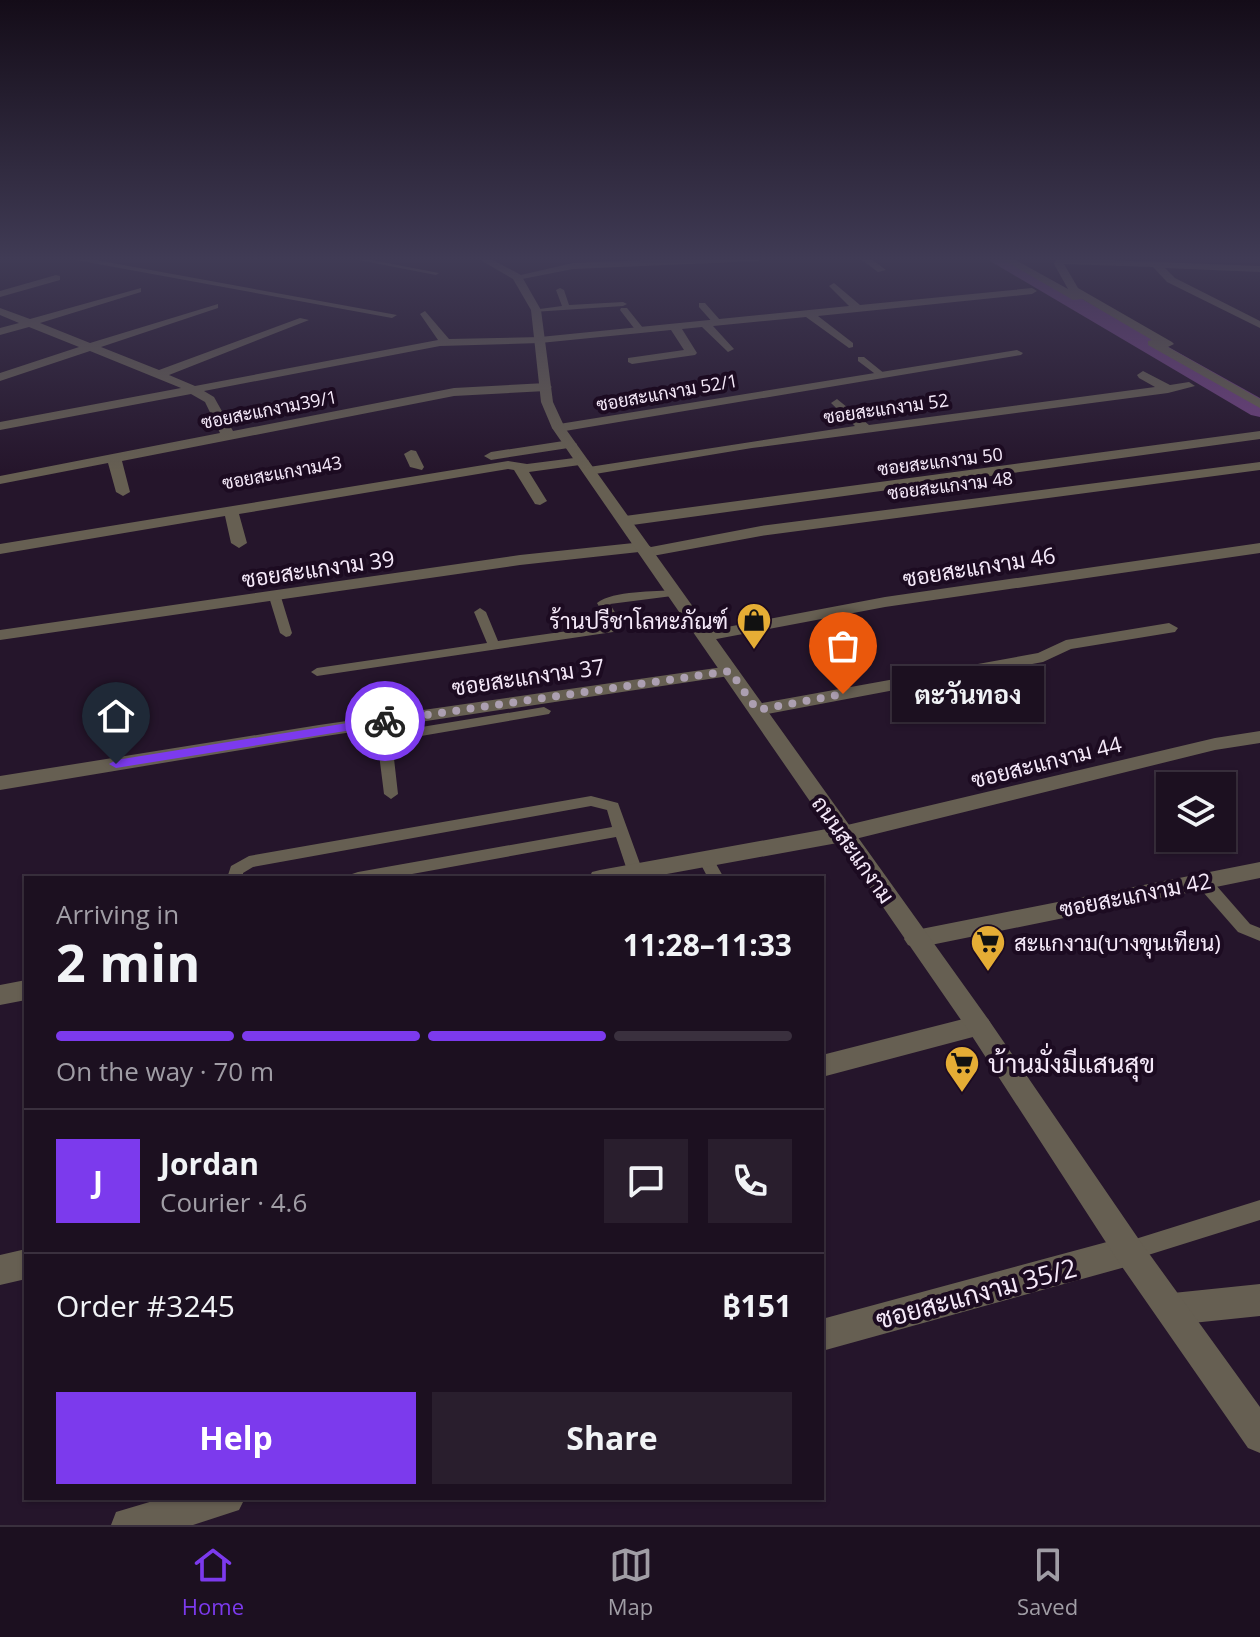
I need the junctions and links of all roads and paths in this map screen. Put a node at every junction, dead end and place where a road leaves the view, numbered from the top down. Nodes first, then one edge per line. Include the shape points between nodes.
1 (50, 329) edge
2 (143, 329) edge
3 (280, 329) edge
4 (436, 329) edge
5 (539, 329) edge
6 (650, 329) edge
7 (676, 329) edge
8 (715, 329) edge
9 (829, 329) edge
10 (1129, 329) edge
11 (1142, 329) edge
12 (640, 330) joint
13 (540, 340) junction
14 (446, 343) junction
15 (1168, 344) dead end
16 (849, 345) dead end
17 (91, 346) junction
18 (728, 349) dead end
19 (1017, 353) dead end
20 (861, 359) dead end
21 (632, 360) dead end
22 (160, 374) junction
23 (881, 374) junction
24 (1143, 375) dead end
25 (0, 377) edge
26 (1189, 386) dead end
27 (546, 387) junction
28 (192, 389) junction
29 (1168, 389) junction
30 (1015, 395) dead end
31 (837, 403) dead end
32 (1260, 404) edge
33 (1033, 407) junction
34 (0, 426) edge
35 (866, 429) junction
36 (228, 435) junction
37 (1260, 435) edge
38 (575, 451) junction
39 (114, 458) junction
40 (518, 466) junction
41 (1260, 466) edge
42 (0, 480) edge
43 (123, 492) dead end
44 (540, 501) dead end
45 (231, 512) junction
46 (625, 521) junction
47 (0, 538) edge
48 (239, 543) dead end
49 (1260, 548) edge
50 (0, 549) edge
51 (645, 549) junction
52 (676, 593) junction
53 (275, 597) junction
54 (480, 612) dead end
55 (1169, 628) dead end
56 (286, 633) dead end
57 (0, 635) edge
58 (706, 636) junction
59 (494, 646) junction
60 (730, 671) junction
61 (317, 672) dead end
62 (757, 710) junction
63 (544, 711) dead end
64 (384, 730) junction
65 (1260, 737) edge
66 (0, 783) edge
67 (391, 794) dead end
68 (621, 831) junction
69 (843, 834) junction
70 (711, 868) edge
71 (1260, 870) edge
72 (635, 872) junction
73 (235, 876) edge
74 (369, 876) edge
75 (612, 876) edge
76 (1202, 880) junction
77 (1260, 935) edge
78 (916, 939) junction
79 (24, 990) edge
80 (0, 995) edge
81 (979, 1026) junction
82 (824, 1065) edge
83 (1260, 1210) edge
84 (1129, 1251) junction
85 (24, 1264) edge
86 (0, 1270) edge
87 (1260, 1300) edge
88 (1173, 1309) junction
89 (824, 1334) edge
90 (1260, 1436) edge
91 (220, 1500) edge
92 (129, 1525) edge

1 - 17 street
2 - 17 street
3 - 22 street
4 - 14 street
5 - 13 street, ถนนสะแกงาม
6 - 12 street
7 - 21 street via 691,353
8 - 18 street
9 - 16 street
10 - 32 street
11 - 15 street
12 - 13 street
13 - 14 street
13 - 27 street, ถนนสะแกงาม
14 - 28 street
17 - 22 street
17 - 25 street
19 - 23 street, ซอยสะแกงาม 52/1
20 - 23 lane
22 - 28 street
23 - 38 street, ซอยสะแกงาม 52/1
24 - 29 street
26 - 29 street, ซอยสะแกงาม 52
27 - 36 street, ซอยสะแกงาม39/1 via 454,392
27 - 38 street, ถนนสะแกงาม via 547,402
28 - 34 street
28 - 36 street via 210,400
29 - 33 street, ซอยสะแกงาม 52
30 - 33 street
31 - 35 street
33 - 35 street, ซอยสะแกงาม 52
35 - 38 street, ซอยสะแกงาม 52
36 - 39 street, ซอยสะแกงาม39/1
37 - 46 street, ซอยสะแกงาม 50
38 - 40 street via 527,468
38 - 46 street, ถนนสะแกงาม
38 - 47 street, ซอยสะแกงาม43 via 414,460
39 - 42 street, ซอยสะแกงาม39/1
39 - 43 street
40 - 44 street
40 - 45 street
41 - 51 street, ซอยสะแกงาม 48
45 - 48 street
45 - 50 street
46 - 51 street, ถนนสะแกงาม
49 - 58 street, ซอยสะแกงาม 46 via 885,602
51 - 52 street, ถนนสะแกงาม
51 - 53 street, ซอยสะแกงาม 39 via 520,560
52 - 58 street, ถนนสะแกงาม
52 - 59 lane via 603,603 617,626 613,628
53 - 56 lane
53 - 57 street, ซอยสะแกงาม 39
54 - 59 lane
55 - 62 street
58 - 60 street, ถนนสะแกงาม
59 - 61 lane
60 - 62 street, ถนนสะแกงาม
60 - 64 street, ซอยสะแกงาม 37
62 - 69 street, ถนนสะแกงาม
63 - 64 lane
64 - 66 street, ซอยสะแกงาม 37
64 - 67 lane
65 - 69 street, ซอยสะแกงาม 44
68 - 72 lane
68 - 73 lane via 613,807 591,801 249,862
68 - 74 lane
69 - 70 street, ซอยสะแกงาม 44
69 - 78 street, ถนนสะแกงาม
70 - 72 street, ซอยสะแกงาม 44
71 - 76 street, ซอยสะแกงาม 42
72 - 75 street, ซอยสะแกงาม 44
76 - 77 lane via 1244,928
76 - 78 street, ซอยสะแกงาม 42
78 - 81 street, ถนนสะแกงาม
79 - 80 street
81 - 82 street
81 - 84 street, ถนนสะแกงาม
83 - 84 lane
84 - 88 street, ถนนสะแกงาม
84 - 89 street, ซอยสะแกงาม 35/2
85 - 86 street
87 - 88 street
88 - 90 street, ถนนสะแกงาม
91 - 92 street

